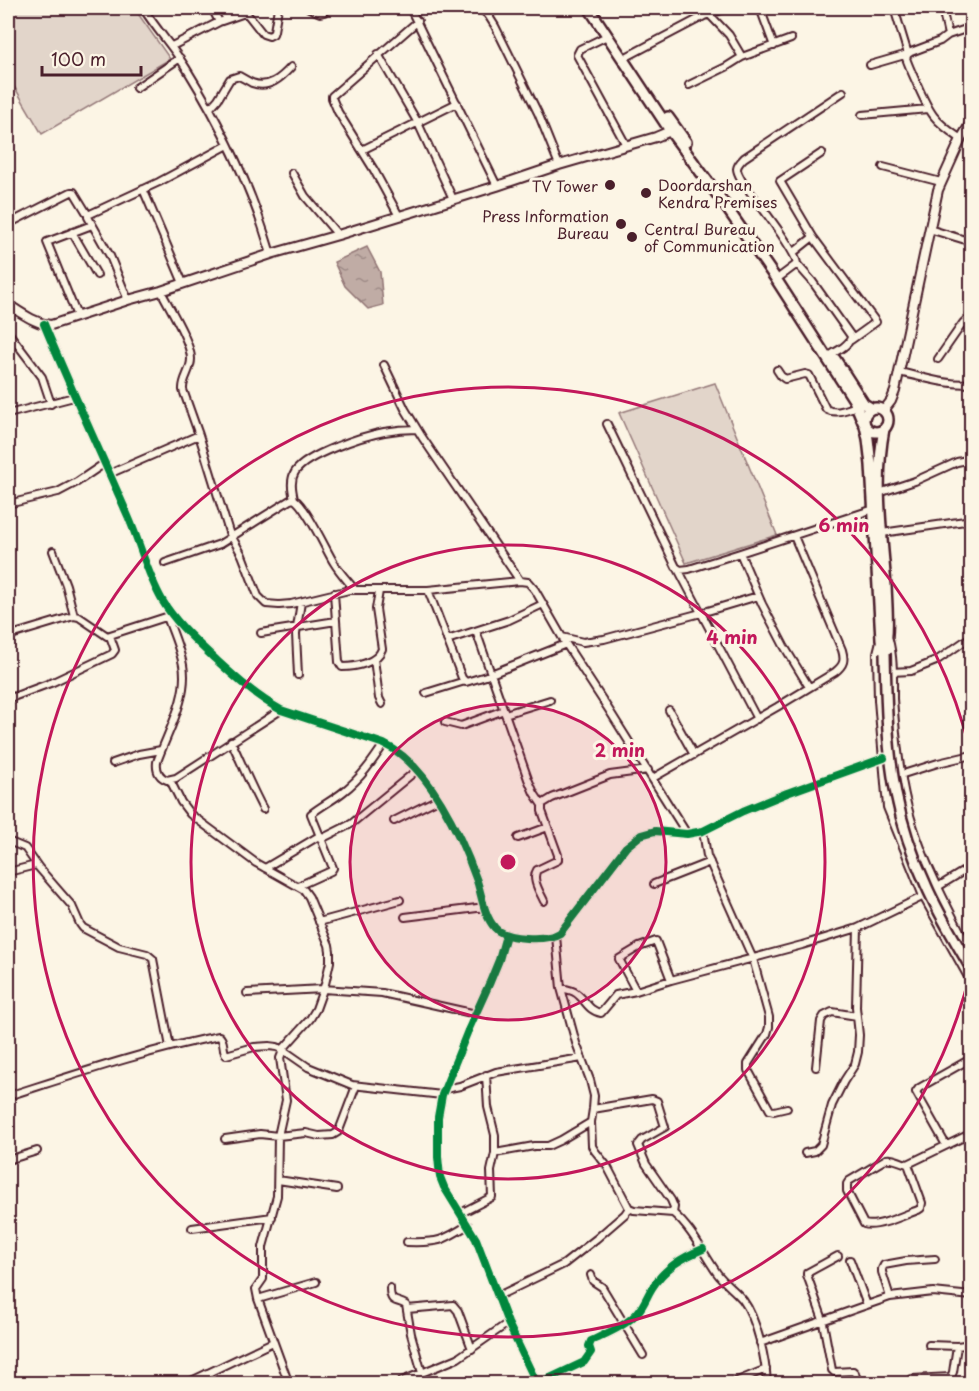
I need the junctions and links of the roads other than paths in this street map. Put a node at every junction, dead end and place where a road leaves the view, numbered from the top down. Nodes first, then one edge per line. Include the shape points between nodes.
1 (143, 8) edge
2 (212, 8) edge
3 (220, 8) edge
4 (278, 8) edge
5 (309, 8) edge
6 (327, 8) edge
7 (410, 8) edge
8 (480, 8) edge
9 (497, 8) edge
10 (588, 8) edge
11 (596, 8) edge
12 (701, 8) edge
13 (727, 8) edge
14 (760, 8) edge
15 (894, 8) edge
16 (942, 8) edge
17 (244, 10) edge
18 (488, 15) junction
19 (706, 15) junction
20 (227, 19) junction
21 (418, 21) junction
22 (219, 22) junction
23 (972, 27) edge
24 (948, 35) junction
25 (607, 36) junction
26 (791, 39) dead end
27 (172, 46) junction
28 (774, 46) junction
29 (378, 54) junction
30 (908, 54) junction
31 (627, 56) junction
32 (742, 57) junction
33 (180, 58) junction
34 (870, 65) dead end
35 (291, 67) dead end
36 (689, 85) dead end
37 (136, 88) dead end
38 (843, 92) dead end
39 (457, 103) junction
40 (210, 108) junction
41 (928, 109) junction
42 (862, 116) dead end
43 (972, 121) edge
44 (418, 123) junction
45 (673, 130) junction
46 (961, 139) junction
47 (228, 145) junction
48 (626, 146) junction
49 (362, 150) junction
50 (822, 153) dead end
51 (559, 165) junction
52 (883, 167) dead end
53 (292, 173) dead end
54 (941, 182) junction
55 (497, 186) junction
56 (143, 189) junction
57 (453, 199) junction
58 (88, 215) junction
59 (399, 216) junction
60 (8, 224) edge
61 (92, 225) junction
62 (929, 229) junction
63 (72, 232) junction
64 (338, 236) junction
65 (813, 237) junction
66 (972, 242) edge
67 (793, 253) junction
68 (271, 254) junction
69 (797, 264) junction
70 (97, 275) dead end
71 (781, 276) junction
72 (183, 283) junction
73 (161, 291) junction
74 (128, 300) junction
75 (8, 306) edge
76 (972, 314) edge
77 (77, 316) junction
78 (44, 324) junction
79 (8, 332) edge
80 (851, 340) junction
81 (832, 354) junction
82 (938, 359) dead end
83 (384, 365) dead end
84 (777, 370) dead end
85 (898, 372) junction
86 (972, 383) edge
87 (74, 397) junction
88 (51, 404) junction
89 (857, 406) junction
90 (871, 408) junction
91 (884, 410) junction
92 (8, 414) edge
93 (607, 424) dead end
94 (864, 424) junction
95 (417, 429) junction
96 (884, 429) junction
97 (200, 435) junction
98 (972, 459) edge
99 (105, 463) junction
100 (109, 474) junction
101 (879, 493) junction
102 (294, 499) junction
103 (8, 504) edge
104 (874, 509) junction
105 (972, 520) edge
106 (882, 533) junction
107 (794, 536) junction
108 (231, 537) junction
109 (53, 551) dead end
110 (740, 553) junction
111 (165, 563) dead end
112 (678, 569) junction
113 (520, 581) junction
114 (355, 590) junction
115 (428, 590) junction
116 (379, 591) junction
117 (334, 593) junction
118 (758, 596) junction
119 (301, 602) junction
120 (543, 604) junction
121 (701, 613) junction
122 (74, 616) junction
123 (169, 616) junction
124 (336, 621) junction
125 (297, 627) junction
126 (476, 630) junction
127 (261, 633) dead end
128 (8, 636) edge
129 (110, 636) junction
130 (972, 636) edge
131 (562, 637) junction
132 (884, 638) junction
133 (447, 640) junction
134 (566, 644) junction
135 (374, 659) junction
136 (891, 672) junction
137 (491, 674) junction
138 (298, 675) dead end
139 (465, 681) junction
140 (809, 687) junction
141 (426, 693) dead end
142 (8, 696) edge
143 (550, 700) dead end
144 (382, 704) dead end
145 (281, 710) junction
146 (669, 710) dead end
147 (504, 712) junction
148 (757, 719) junction
149 (445, 722) dead end
150 (231, 741) junction
151 (384, 744) junction
152 (161, 750) junction
153 (694, 755) junction
154 (972, 755) edge
155 (884, 758) junction
156 (113, 763) dead end
157 (417, 770) junction
158 (648, 770) junction
159 (900, 775) junction
160 (653, 778) junction
161 (170, 780) junction
162 (438, 799) junction
163 (542, 805) junction
164 (263, 809) dead end
165 (908, 812) junction
166 (892, 818) junction
167 (394, 821) dead end
168 (548, 827) junction
169 (703, 831) junction
170 (687, 834) junction
171 (320, 838) junction
172 (519, 838) dead end
173 (8, 841) edge
174 (710, 862) junction
175 (36, 865) junction
176 (972, 866) edge
177 (265, 868) junction
178 (8, 872) edge
179 (654, 884) dead end
180 (297, 886) junction
181 (936, 888) junction
182 (924, 897) junction
183 (400, 900) dead end
184 (544, 901) dead end
185 (485, 907) junction
186 (405, 917) dead end
187 (319, 922) junction
188 (858, 928) junction
189 (506, 935) junction
190 (556, 936) junction
191 (972, 956) edge
192 (753, 959) junction
193 (972, 970) edge
194 (671, 980) junction
195 (972, 982) edge
196 (561, 988) junction
197 (323, 989) junction
198 (636, 990) junction
199 (247, 993) dead end
200 (476, 1014) junction
201 (857, 1016) junction
202 (170, 1047) junction
203 (282, 1049) junction
204 (972, 1058) edge
205 (582, 1059) junction
206 (816, 1067) dead end
207 (486, 1075) junction
208 (356, 1086) junction
209 (443, 1092) junction
210 (8, 1096) edge
211 (787, 1108) dead end
212 (593, 1109) junction
213 (591, 1122) junction
214 (972, 1133) edge
215 (278, 1136) junction
216 (225, 1139) dead end
217 (946, 1145) junction
218 (37, 1151) dead end
219 (495, 1153) junction
220 (804, 1153) dead end
221 (8, 1160) edge
222 (908, 1164) junction
223 (278, 1180) junction
224 (337, 1189) dead end
225 (629, 1208) junction
226 (461, 1213) junction
227 (673, 1213) junction
228 (272, 1217) junction
229 (468, 1225) junction
230 (192, 1228) dead end
231 (407, 1242) dead end
232 (703, 1249) junction
233 (838, 1256) dead end
234 (935, 1259) dead end
235 (850, 1260) dead end
236 (591, 1275) dead end
237 (316, 1282) dead end
238 (390, 1288) dead end
239 (498, 1296) junction
240 (972, 1296) edge
241 (890, 1297) junction
242 (258, 1299) junction
243 (867, 1305) junction
244 (407, 1309) junction
245 (822, 1321) junction
246 (508, 1323) junction
247 (624, 1324) junction
248 (273, 1342) junction
249 (760, 1343) junction
250 (972, 1344) edge
251 (929, 1345) dead end
252 (957, 1346) junction
253 (472, 1349) junction
254 (643, 1355) dead end
255 (766, 1369) junction
256 (207, 1373) junction
257 (422, 1373) junction
258 (912, 1379) dead end
259 (185, 1383) edge
260 (212, 1383) edge
261 (289, 1383) edge
262 (399, 1383) edge
263 (730, 1383) edge
264 (767, 1383) edge
265 (858, 1383) edge

1 - 27 street
2 - 22 street
3 - 20 street
4 - 17 street via 274,31 269,36
5 - 6 street via 321,14
7 - 21 street
8 - 18 street
9 - 18 street
10 - 25 main road
11 - 31 main road
12 - 19 street
13 - 19 street
14 - 28 street
15 - 30 street
16 - 24 street
17 - 20 street
18 - 51 street via 538,113
19 - 31 street
19 - 32 street via 729,35
20 - 22 street
21 - 29 street
21 - 39 street
22 - 27 street
23 - 24 street
24 - 30 street
25 - 45 main road
25 - 48 street via 580,49 577,55
26 - 28 street
27 - 33 street
28 - 32 street
29 - 44 street
29 - 49 street via 332,96
30 - 34 street
30 - 41 street via 907,61
31 - 45 main road
32 - 36 street
33 - 37 street
33 - 40 street
35 - 40 street via 270,83 255,84 239,76 230,79
38 - 67 street via 737,166 742,181
39 - 44 street
39 - 55 street
40 - 47 street
41 - 42 street
41 - 46 street via 942,126
43 - 46 street
44 - 49 street
44 - 57 street
45 - 48 street
45 - 71 main road
45 - 89 main road via 776,279
46 - 54 street
47 - 56 street
47 - 68 street
48 - 51 street
49 - 59 street
50 - 65 street via 780,181
51 - 55 street
52 - 54 street
53 - 64 street
54 - 62 street
55 - 57 street
56 - 58 street
56 - 72 street
57 - 59 street
58 - 60 street via 71,192
58 - 61 street
59 - 64 street
61 - 63 street
61 - 74 street
62 - 66 street
62 - 85 street
63 - 70 street
63 - 77 street via 47,242
64 - 68 street
65 - 67 street
65 - 80 street via 876,322
67 - 69 street
68 - 72 street
69 - 71 street
69 - 80 street
71 - 81 main road
72 - 73 street
73 - 74 street
73 - 97 street via 191,353 191,367 183,387
74 - 77 street
75 - 78 street
76 - 82 street
77 - 78 street
78 - 87 street
79 - 88 street via 42,377
80 - 81 street
81 - 90 main road via 864,404
83 - 95 street
84 - 89 street via 785,379 808,375 829,411
85 - 86 street via 965,385
85 - 91 street via 895,391
87 - 88 street
87 - 99 street
88 - 92 street
89 - 94 main road
90 - 91 main road
90 - 94 main road via 865,414
91 - 96 main road via 888,417
93 - 112 street
94 - 96 main road via 876,432
94 - 104 main road via 870,447
95 - 102 street via 381,432 307,461 292,478
95 - 113 street
96 - 101 main road
97 - 100 street
97 - 108 street
98 - 101 street
99 - 100 street
99 - 103 street via 57,492
100 - 123 street
101 - 106 main road
102 - 108 street
102 - 114 street
104 - 107 street
104 - 132 main road
105 - 106 street
106 - 132 main road
107 - 110 street
107 - 140 street via 844,658 838,669
108 - 111 street
108 - 119 street via 261,600 271,605
109 - 122 street
110 - 112 street
110 - 118 street
112 - 121 street
113 - 115 street
113 - 120 street via 532,585
114 - 116 street
114 - 117 street
115 - 116 street
115 - 133 street
116 - 135 street via 376,609 382,649
117 - 119 street
117 - 124 street
118 - 121 street
118 - 140 street
119 - 125 street
120 - 126 street
120 - 131 street
121 - 131 street via 604,639 583,642
121 - 148 street
122 - 128 street
122 - 129 street
123 - 129 street
123 - 145 street via 259,697
123 - 152 street via 184,683
124 - 125 street
124 - 135 street via 342,667
125 - 127 street
125 - 138 street
126 - 133 street
126 - 137 street
129 - 142 street via 115,650 112,654 53,682
130 - 136 street via 936,661 911,672
131 - 134 street
132 - 136 street via 891,652
132 - 155 street via 878,653
132 - 193 main road, bridge via 888,732 900,810 925,884
133 - 139 street
134 - 137 street
134 - 158 street
135 - 144 street
136 - 159 street
137 - 139 street
137 - 147 street
139 - 141 street
140 - 148 street
143 - 147 street
145 - 150 street
145 - 151 street
146 - 153 street
147 - 149 street via 461,726
147 - 163 street
148 - 153 street
150 - 161 street
150 - 164 street
151 - 157 street
151 - 171 street via 357,780 312,813
152 - 156 street
152 - 161 street via 156,768
153 - 160 street
154 - 159 street
155 - 166 street
155 - 169 street via 787,793
157 - 162 street
157 - 171 street via 351,824
158 - 160 street
158 - 163 street via 598,779
159 - 165 street
160 - 170 street
161 - 177 street via 190,814
162 - 167 street
162 - 185 street via 471,864
163 - 168 street
165 - 166 street
165 - 181 street
166 - 182 street
168 - 172 street
168 - 184 street via 558,860 535,873
169 - 170 street
169 - 174 street
170 - 190 street via 655,831 636,838
171 - 177 street
171 - 180 street via 332,870
173 - 175 street via 23,846
174 - 179 street
174 - 192 street
175 - 178 street
175 - 202 street via 72,906 83,928 153,959
176 - 181 street
177 - 180 street
180 - 187 street via 309,897
181 - 191 street
182 - 188 street
182 - 195 street
183 - 187 street
185 - 186 street
185 - 189 street via 494,927
187 - 197 street via 331,958
188 - 192 street
188 - 201 street
189 - 190 street
189 - 200 street
190 - 196 street
192 - 194 street
192 - 211 street via 769,1022 748,1070 770,1110
194 - 198 street
194 - 198 street via 656,941 619,958
196 - 198 street via 574,992 589,1008 601,1013 616,994
196 - 205 street
197 - 199 street
197 - 200 street via 387,994
197 - 203 street via 313,1015
200 - 209 street
201 - 206 street via 832,1012 824,1016
201 - 220 street via 859,1043 855,1064 832,1105 821,1145
202 - 203 street via 219,1036 226,1055 254,1047
202 - 210 street
203 - 208 street via 308,1068
203 - 215 street via 280,1062 286,1100
204 - 217 street via 916,1092
205 - 207 street
205 - 212 street via 593,1091
207 - 209 street
207 - 219 street
208 - 209 street
208 - 215 street via 336,1134
209 - 226 street via 438,1117 440,1177
212 - 213 street
212 - 227 street via 657,1101 665,1127 638,1145 671,1200
213 - 219 street via 548,1146
213 - 225 street via 593,1148
214 - 217 street
215 - 216 street via 260,1134
215 - 223 street
217 - 222 street
218 - 221 street
219 - 226 street via 490,1171 491,1198
222 - 222 street via 889,1158 849,1181 847,1191 864,1224 871,1226 921,1208
223 - 224 street
223 - 228 street
225 - 227 street
225 - 239 street via 564,1264
226 - 229 street
227 - 232 street
228 - 230 street
228 - 242 street via 263,1247 264,1274 256,1289
229 - 231 street via 441,1240
229 - 239 street
232 - 247 street via 661,1274 639,1312
232 - 249 street via 718,1274 744,1301
233 - 245 street via 807,1273
234 - 241 street via 884,1265 882,1272
235 - 243 street
236 - 247 street
237 - 242 street
238 - 244 street via 392,1299 405,1304
239 - 246 street
240 - 241 street via 933,1292
241 - 243 street
242 - 248 street
243 - 245 street
244 - 253 street via 453,1305
244 - 257 street
245 - 249 street
245 - 265 street via 832,1370 853,1371
246 - 247 street via 537,1383 584,1362 591,1352 591,1341
246 - 253 street
247 - 254 street
248 - 256 street
248 - 261 street
249 - 255 street
250 - 252 street
251 - 252 street
252 - 258 street via 951,1377
253 - 257 street
255 - 263 street
255 - 264 street
256 - 259 street
256 - 260 street
257 - 262 street

